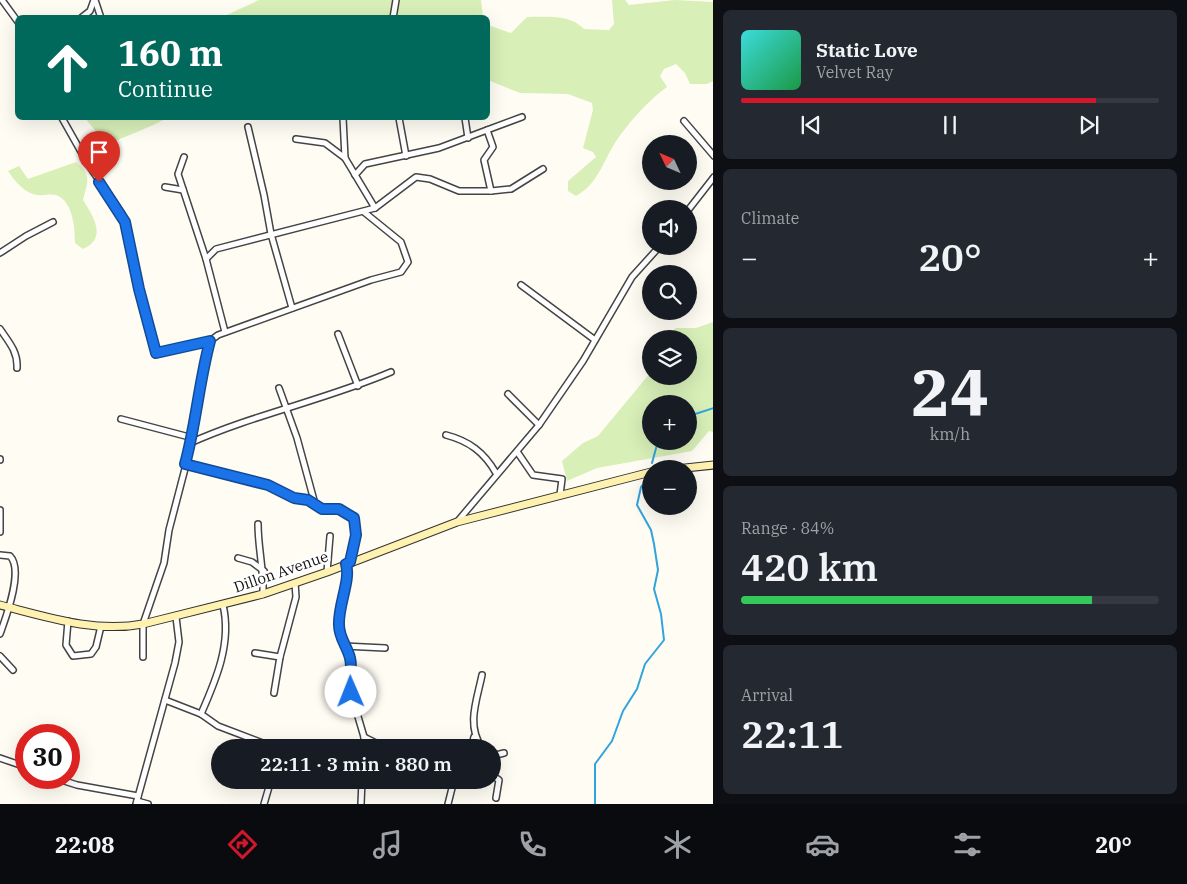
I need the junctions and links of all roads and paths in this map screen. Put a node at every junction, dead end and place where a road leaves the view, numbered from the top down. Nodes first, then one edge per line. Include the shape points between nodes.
1 (2, 0) edge
2 (95, 0) edge
3 (396, 0) edge
4 (85, 15) edge
5 (100, 15) edge
6 (394, 15) edge
7 (15, 18) edge
8 (522, 117) dead end
9 (63, 120) edge
10 (343, 120) edge
11 (399, 120) edge
12 (465, 120) edge
13 (684, 121) dead end
14 (248, 127) dead end
15 (487, 130) junction
16 (468, 138) junction
17 (296, 139) dead end
18 (406, 156) junction
19 (713, 156) edge
20 (184, 157) dead end
21 (346, 158) junction
22 (543, 169) dead end
23 (355, 175) junction
24 (713, 178) edge
25 (165, 187) dead end
26 (183, 190) junction
27 (491, 191) junction
28 (696, 200) edge
29 (375, 208) junction
30 (364, 212) junction
31 (53, 222) dead end
32 (271, 234) junction
33 (0, 252) edge
34 (652, 255) edge
35 (206, 259) junction
36 (521, 285) dead end
37 (292, 308) junction
38 (0, 329) edge
39 (225, 332) junction
40 (338, 334) dead end
41 (595, 340) junction
42 (210, 341) junction
43 (17, 368) dead end
44 (391, 372) dead end
45 (358, 386) junction
46 (279, 388) dead end
47 (508, 394) dead end
48 (286, 410) junction
49 (121, 420) dead end
50 (540, 425) junction
51 (446, 435) dead end
52 (192, 440) junction
53 (518, 453) junction
54 (185, 464) junction
55 (713, 465) edge
56 (697, 467) edge
57 (713, 470) edge
58 (496, 473) junction
59 (642, 474) edge
60 (560, 494) junction
61 (316, 504) junction
62 (0, 510) edge
63 (457, 522) junction
64 (258, 524) dead end
65 (0, 532) edge
66 (330, 536) dead end
67 (0, 555) edge
68 (238, 558) dead end
69 (348, 563) junction
70 (264, 571) junction
71 (327, 572) junction
72 (295, 583) junction
73 (263, 594) junction
74 (0, 605) edge
75 (222, 605) junction
76 (10, 608) junction
77 (176, 617) junction
78 (68, 621) junction
79 (143, 624) junction
80 (101, 626) junction
81 (0, 634) edge
82 (344, 646) junction
83 (385, 648) dead end
84 (255, 653) dead end
85 (0, 656) edge
86 (143, 657) dead end
87 (280, 658) junction
88 (13, 670) dead end
89 (482, 675) dead end
90 (274, 693) dead end
91 (165, 700) junction
92 (201, 714) junction
93 (364, 737) joint
94 (474, 737) edge
95 (252, 739) edge
96 (368, 739) edge
97 (504, 753) dead end
98 (501, 754) edge
99 (0, 758) edge
100 (15, 763) edge
101 (80, 785) edge
102 (268, 789) edge
103 (362, 789) edge
104 (452, 789) edge
105 (498, 789) edge
106 (496, 798) dead end
107 (137, 800) edge
108 (148, 804) edge
109 (264, 804) edge
110 (361, 804) edge
111 (448, 804) edge

1 - 7 street
2 - 4 street
2 - 5 street
3 - 6 street
8 - 15 street
9 - 42 street via 122,214 156,353
10 - 21 street
11 - 18 street
12 - 16 street
13 - 19 street
14 - 32 street
15 - 16 street
15 - 27 street via 492,147 484,160
16 - 18 street
17 - 21 street via 325,143
18 - 23 street via 365,164
20 - 26 street via 178,174
21 - 23 street
22 - 27 street via 511,189
23 - 29 street
24 - 28 street
25 - 26 street
26 - 35 street
27 - 29 street via 459,190 416,177
29 - 30 street
30 - 32 street
30 - 37 street via 400,242 408,262 405,267 398,274 370,280
31 - 33 street
32 - 35 street via 216,249
32 - 37 street
34 - 41 street via 632,277
35 - 39 street
36 - 41 street
37 - 39 street
38 - 43 street via 13,346
39 - 42 street
40 - 45 street
41 - 50 street
42 - 52 street via 200,382
44 - 45 street
45 - 48 street
46 - 48 street
47 - 50 street
48 - 52 street
48 - 61 street
49 - 52 street
50 - 53 street
51 - 58 street via 469,443 484,455
52 - 54 street
53 - 58 street
53 - 60 street via 536,477 562,478
54 - 61 street via 268,485 294,498
54 - 79 street via 164,563
55 - 56 street
55 - 57 street
58 - 63 street
59 - 60 street, Dillon Avenue
60 - 63 street, Dillon Avenue
61 - 69 street via 326,511 339,509 354,518 356,535
62 - 65 street
63 - 69 street, Dillon Avenue
64 - 70 street via 259,553
66 - 71 street
67 - 76 street via 10,556 16,564
68 - 70 street via 252,562
69 - 71 street, Dillon Avenue
69 - 82 street via 339,618
70 - 73 street
71 - 72 street, Dillon Avenue
72 - 73 street, Dillon Avenue
72 - 87 street via 296,596
73 - 75 street, Dillon Avenue
74 - 76 street, Dillon Avenue
75 - 77 street, Dillon Avenue
75 - 92 street via 226,618 223,653
76 - 78 street, Dillon Avenue
76 - 81 street
77 - 79 street, Dillon Avenue
77 - 91 street via 179,642
78 - 80 street, Dillon Avenue
78 - 80 street via 66,645 73,656 91,654
79 - 80 street, Dillon Avenue
79 - 86 street
82 - 83 street
82 - 93 street via 351,660 349,686
84 - 87 street
85 - 88 street
87 - 90 street
89 - 94 street via 474,711
91 - 92 street
91 - 107 street
92 - 95 street via 218,726
93 - 96 street
97 - 98 street
99 - 100 street
101 - 107 street
102 - 109 street
103 - 110 street
104 - 111 street
105 - 106 street
107 - 108 street

